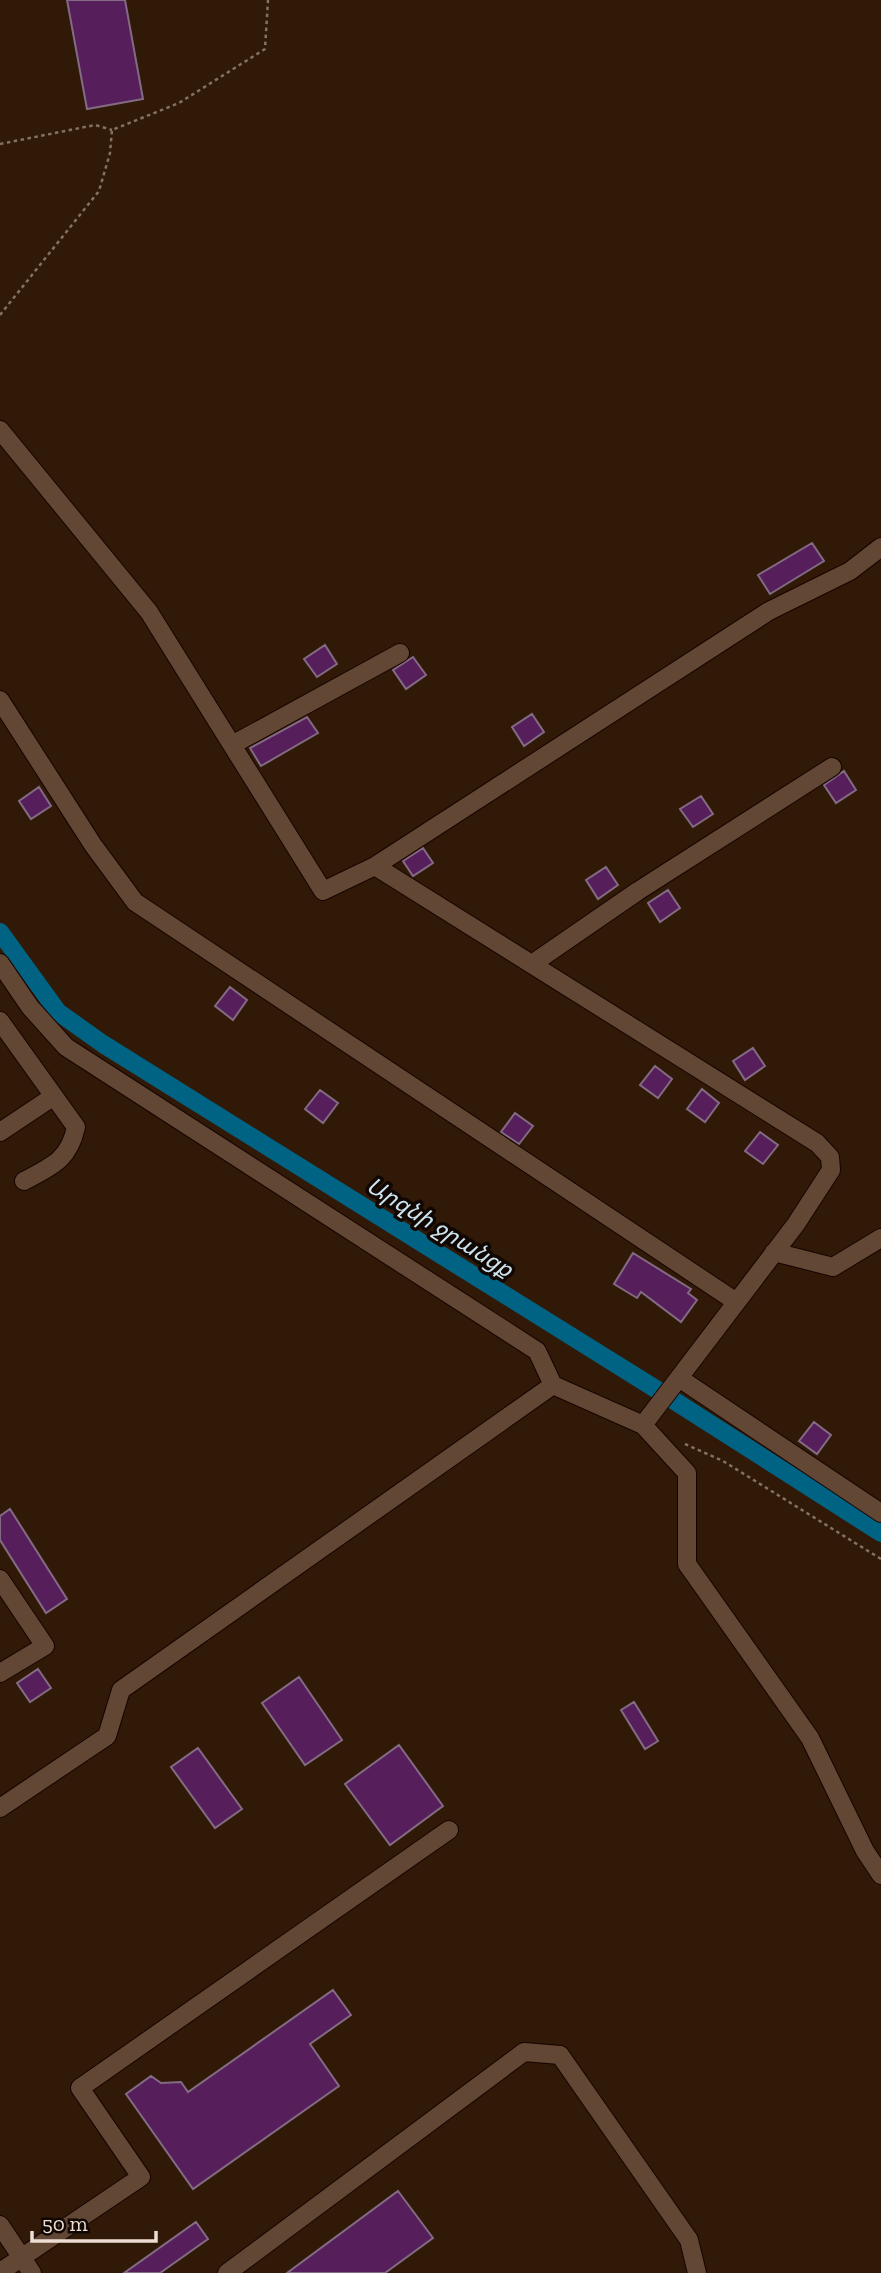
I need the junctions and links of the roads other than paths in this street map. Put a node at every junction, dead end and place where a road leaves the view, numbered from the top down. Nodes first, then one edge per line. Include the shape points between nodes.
1 (0, 430) edge
2 (881, 547) edge
3 (400, 653) dead end
4 (0, 700) edge
5 (232, 745) junction
6 (832, 767) dead end
7 (375, 866) junction
8 (0, 963) edge
9 (532, 964) junction
10 (0, 1021) edge
11 (54, 1096) junction
12 (0, 1132) edge
13 (24, 1181) dead end
14 (881, 1238) edge
15 (774, 1252) junction
16 (734, 1301) junction
17 (674, 1384) junction
18 (553, 1385) junction
19 (643, 1425) junction
20 (881, 1513) edge
21 (0, 1579) edge
22 (0, 1673) edge
23 (0, 1808) edge
24 (449, 1830) dead end
25 (881, 1875) edge
26 (0, 2225) edge
27 (22, 2257) junction
28 (0, 2272) edge
29 (32, 2273) edge
30 (227, 2273) edge
31 (697, 2273) edge

1 - 5 street via 149,612
2 - 7 street via 850,571 769,611
3 - 5 street
4 - 16 street via 135,902
5 - 7 street via 323,891
6 - 9 street
7 - 9 street
8 - 18 street via 30,1007 66,1047 537,1351
9 - 15 street via 817,1143 830,1157 831,1170
10 - 11 street
11 - 12 street
11 - 13 street via 76,1128 72,1148 52,1166
14 - 15 street via 833,1266
15 - 16 street
16 - 17 street
17 - 19 street
17 - 20 street
18 - 19 street
18 - 23 street via 121,1690 107,1736
19 - 25 street via 687,1474 687,1564 810,1738
21 - 22 street via 45,1646
24 - 27 street via 80,2088 141,2177
26 - 27 street
27 - 28 street
27 - 29 street
30 - 31 street via 524,2052 560,2055 688,2240

